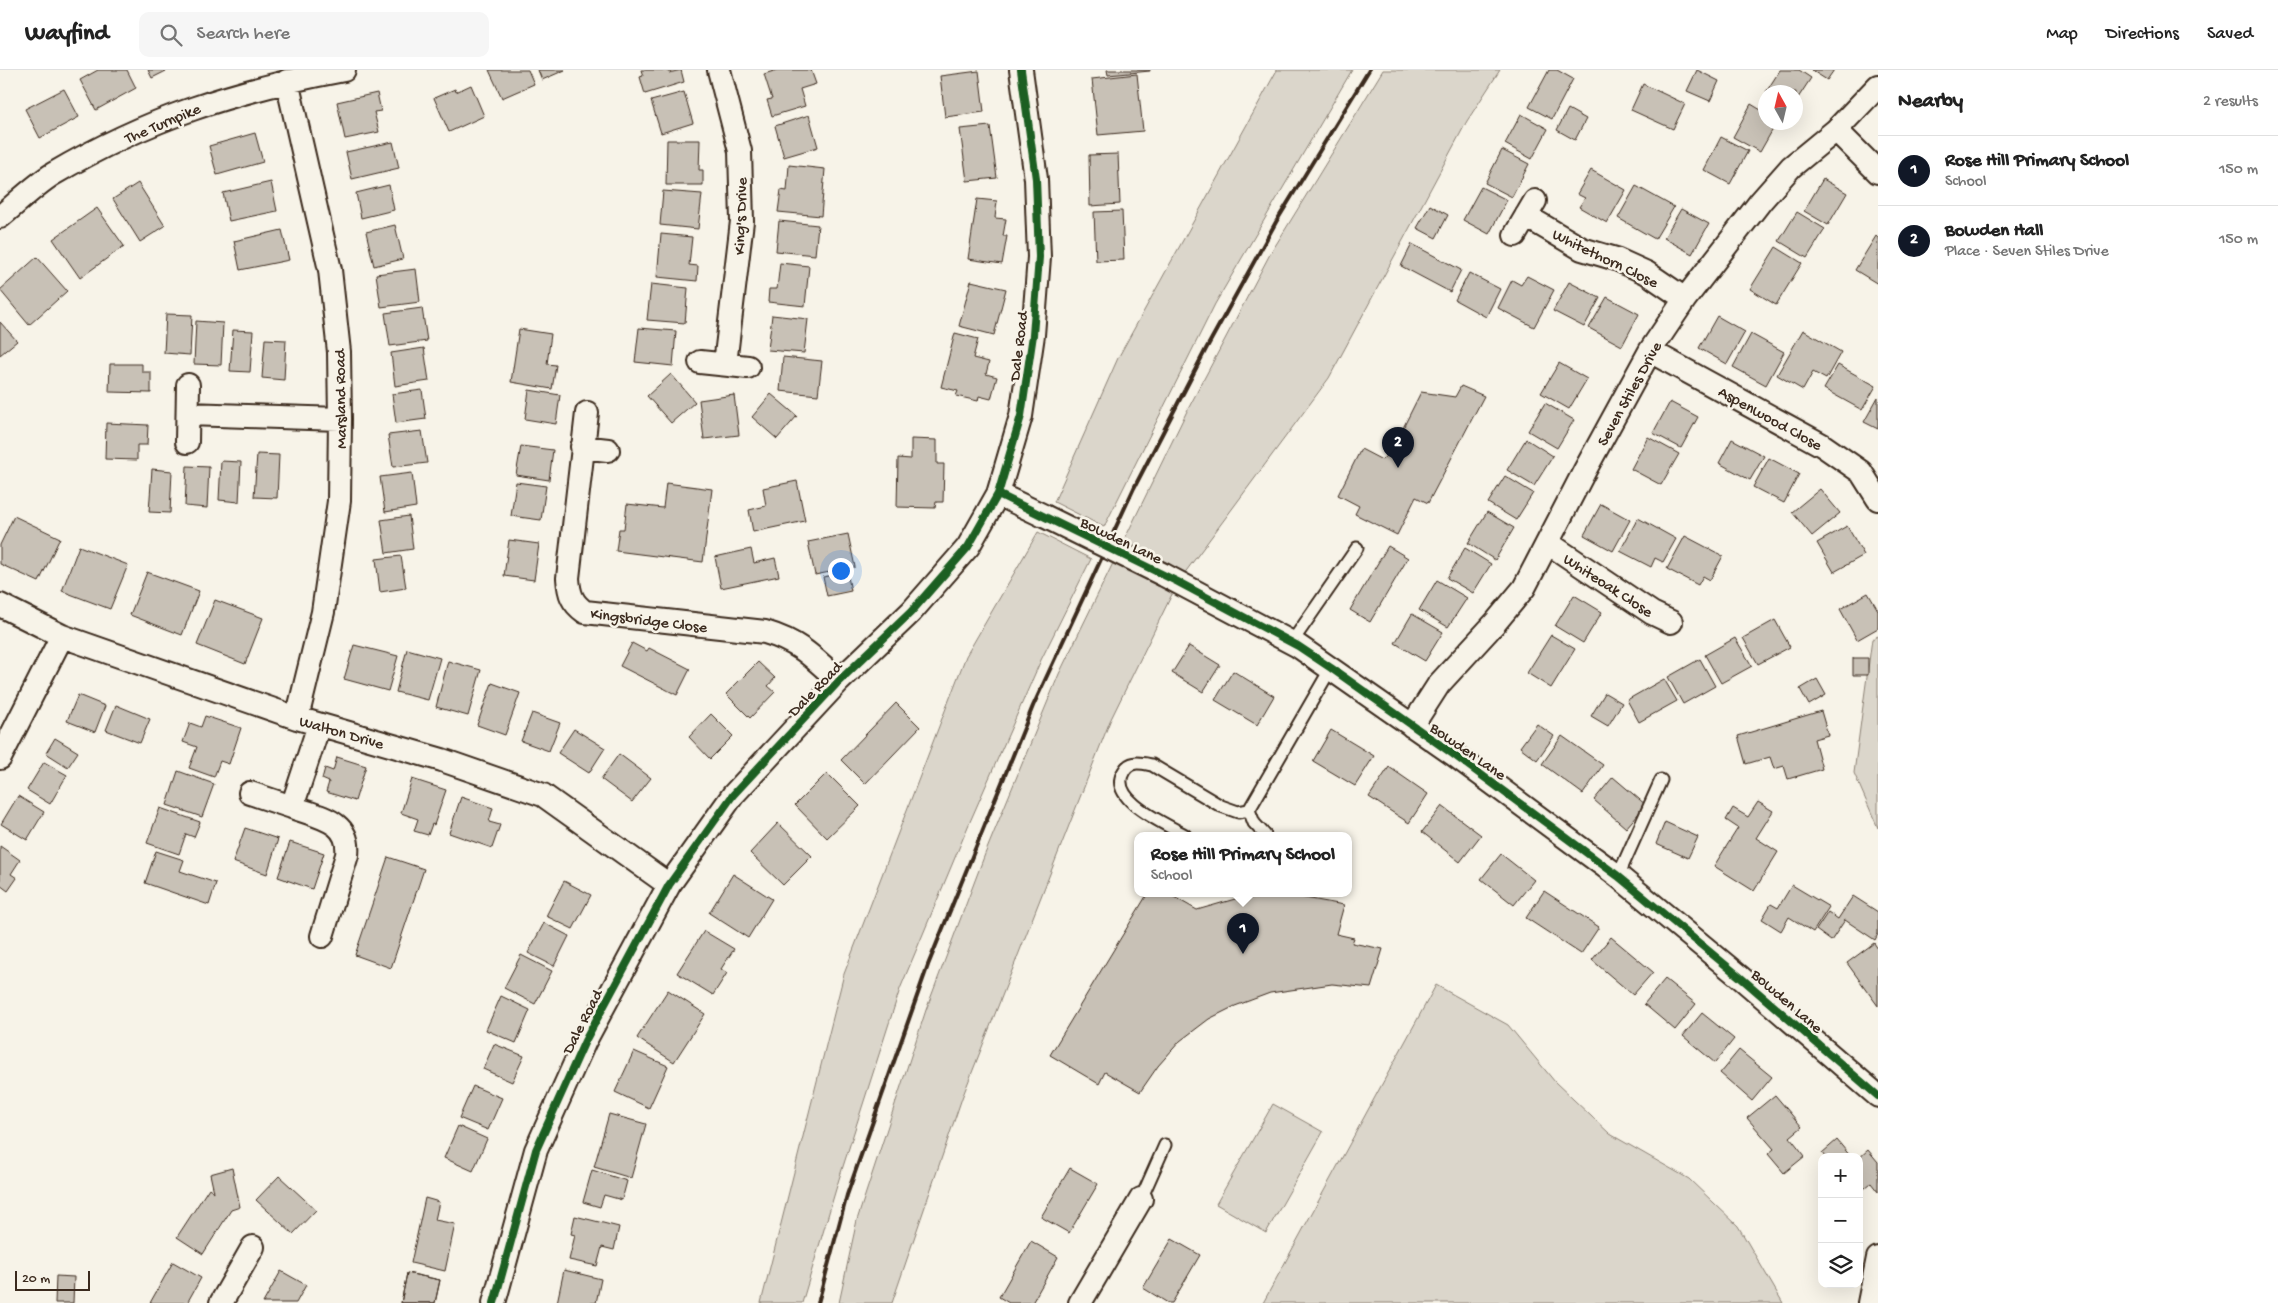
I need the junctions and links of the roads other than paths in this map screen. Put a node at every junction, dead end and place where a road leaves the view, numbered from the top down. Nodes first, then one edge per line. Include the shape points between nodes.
1 (344, 70) edge
2 (719, 70) edge
3 (1021, 70) edge
4 (287, 81) junction
5 (1878, 86) edge
6 (1836, 130) junction
7 (1878, 172) edge
8 (0, 217) edge
9 (1526, 217) dead end
10 (1685, 299) junction
11 (1650, 350) junction
12 (700, 362) dead end
13 (725, 364) junction
14 (748, 367) dead end
15 (188, 384) dead end
16 (587, 413) dead end
17 (188, 414) junction
18 (340, 419) junction
19 (187, 442) dead end
20 (582, 447) junction
21 (608, 450) dead end
22 (998, 494) junction
23 (1878, 499) edge
24 (1548, 544) junction
25 (1357, 548) dead end
26 (0, 605) edge
27 (1672, 622) dead end
28 (62, 636) junction
29 (1292, 642) junction
30 (1331, 668) junction
31 (839, 681) junction
32 (297, 718) junction
33 (319, 725) junction
34 (1412, 726) junction
35 (0, 758) edge
36 (1661, 780) dead end
37 (250, 793) dead end
38 (292, 807) junction
39 (1251, 807) junction
40 (1180, 832) edge
41 (1262, 832) edge
42 (1618, 876) junction
43 (670, 884) junction
44 (322, 936) dead end
45 (1878, 1096) edge
46 (1165, 1145) dead end
47 (1141, 1199) joint
48 (253, 1247) dead end
49 (1878, 1258) edge
50 (221, 1303) edge
51 (494, 1303) edge
52 (1080, 1303) edge
53 (1869, 1303) edge

1 - 4 street, The Turnpike
2 - 13 street, King's Drive via 740,150 742,221
3 - 22 street, Dale Road via 1036,178 1039,256 1033,335 1021,416
4 - 8 street, The Turnpike via 182,111 128,135 52,175
4 - 18 street, Marsland Road via 330,270
5 - 6 street, Seven Stiles Drive
6 - 7 street
6 - 10 street, Seven Stiles Drive via 1791,167 1761,200
9 - 10 street, Whitethorn Close via 1582,248 1647,273
10 - 11 street, Seven Stiles Drive
11 - 23 street, Aspenwood Close via 1822,445 1861,472
11 - 24 street, Seven Stiles Drive
12 - 13 street
13 - 14 street
15 - 17 street
16 - 20 street, Kingsbridge Close
17 - 18 street
17 - 19 street
18 - 32 street, Marsland Road via 339,501 324,603
20 - 21 street
20 - 31 street, Kingsbridge Close via 568,578 569,592 575,605 585,612 765,632 786,638 803,648
22 - 29 street, Bowden Lane, bridge via 1164,574
22 - 31 street, Dale Road via 968,547 911,612
24 - 27 street, Whiteoak Close via 1652,613
24 - 34 street, Seven Stiles Drive via 1524,588 1439,684
25 - 29 lane
26 - 28 street, Walton Drive
28 - 32 street, Walton Drive
28 - 35 street
29 - 30 street, Bowden Lane
30 - 34 street, Bowden Lane
30 - 39 lane
31 - 43 street, Dale Road via 733,795
32 - 33 street, Walton Drive
33 - 38 street
33 - 43 street, Walton Drive via 442,760 543,796
34 - 42 street, Bowden Lane
36 - 42 lane
37 - 38 street
38 - 44 street via 331,821 347,837 347,855
39 - 40 lane via 1238,812 1221,806 1152,765 1140,762 1125,768 1120,783 1122,793 1130,803
39 - 41 lane via 1254,823
42 - 45 street, Bowden Lane
43 - 51 street, Dale Road via 585,1042 536,1150
46 - 47 lane
47 - 52 street
48 - 50 street
49 - 53 street

